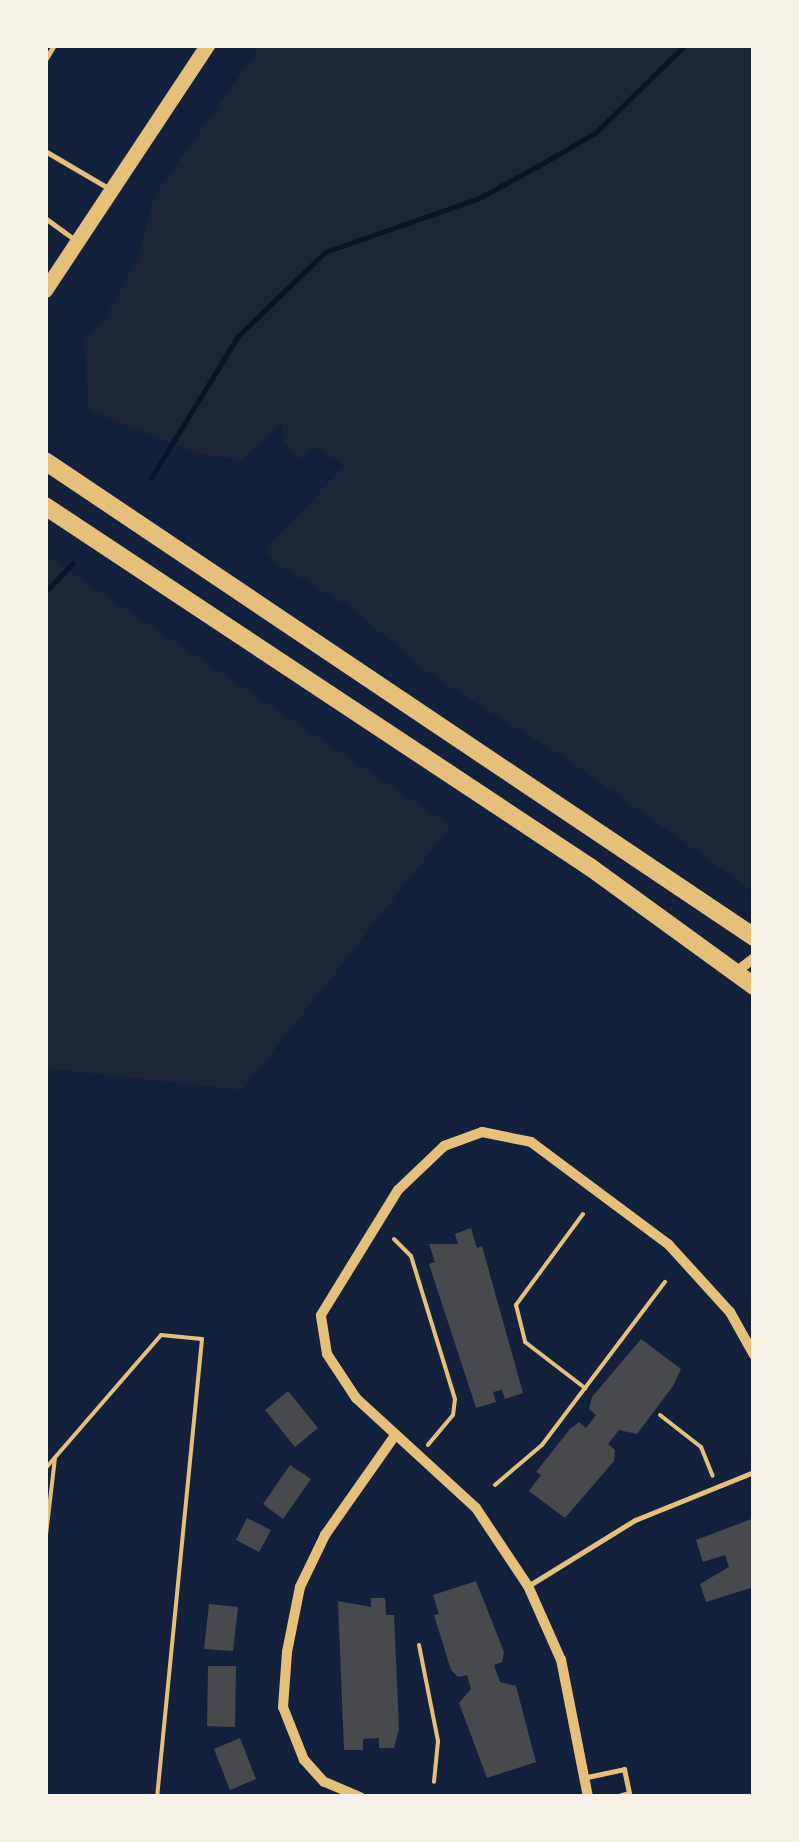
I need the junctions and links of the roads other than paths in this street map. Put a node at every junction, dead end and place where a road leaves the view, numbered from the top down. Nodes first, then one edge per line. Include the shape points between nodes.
1 (54, 45) edge
2 (207, 45) edge
3 (45, 60) edge
4 (45, 150) edge
5 (110, 190) junction
6 (45, 218) edge
7 (76, 241) junction
8 (45, 290) edge
9 (45, 461) edge
10 (45, 506) edge
11 (754, 937) edge
12 (754, 958) edge
13 (736, 972) junction
14 (754, 986) edge
15 (754, 1355) edge
16 (394, 1436) junction
17 (754, 1472) edge
18 (528, 1586) junction
19 (584, 1778) junction
20 (360, 1797) edge
21 (588, 1797) edge
22 (615, 1797) edge

1 - 3 lane
2 - 5 main road
4 - 5 lane
5 - 7 main road
6 - 7 lane
7 - 8 main road
9 - 11 highway
10 - 13 highway via 590,867
12 - 13 street
13 - 14 highway
15 - 16 street via 730,1312 669,1245 532,1142 482,1132 444,1146 385,1209 321,1315 326,1354
16 - 18 street via 476,1508
16 - 20 street via 325,1535 300,1586 287,1652 282,1707 304,1760 324,1782
17 - 18 lane via 635,1520
18 - 19 street via 561,1660
19 - 21 street
19 - 22 lane via 624,1769 630,1793

